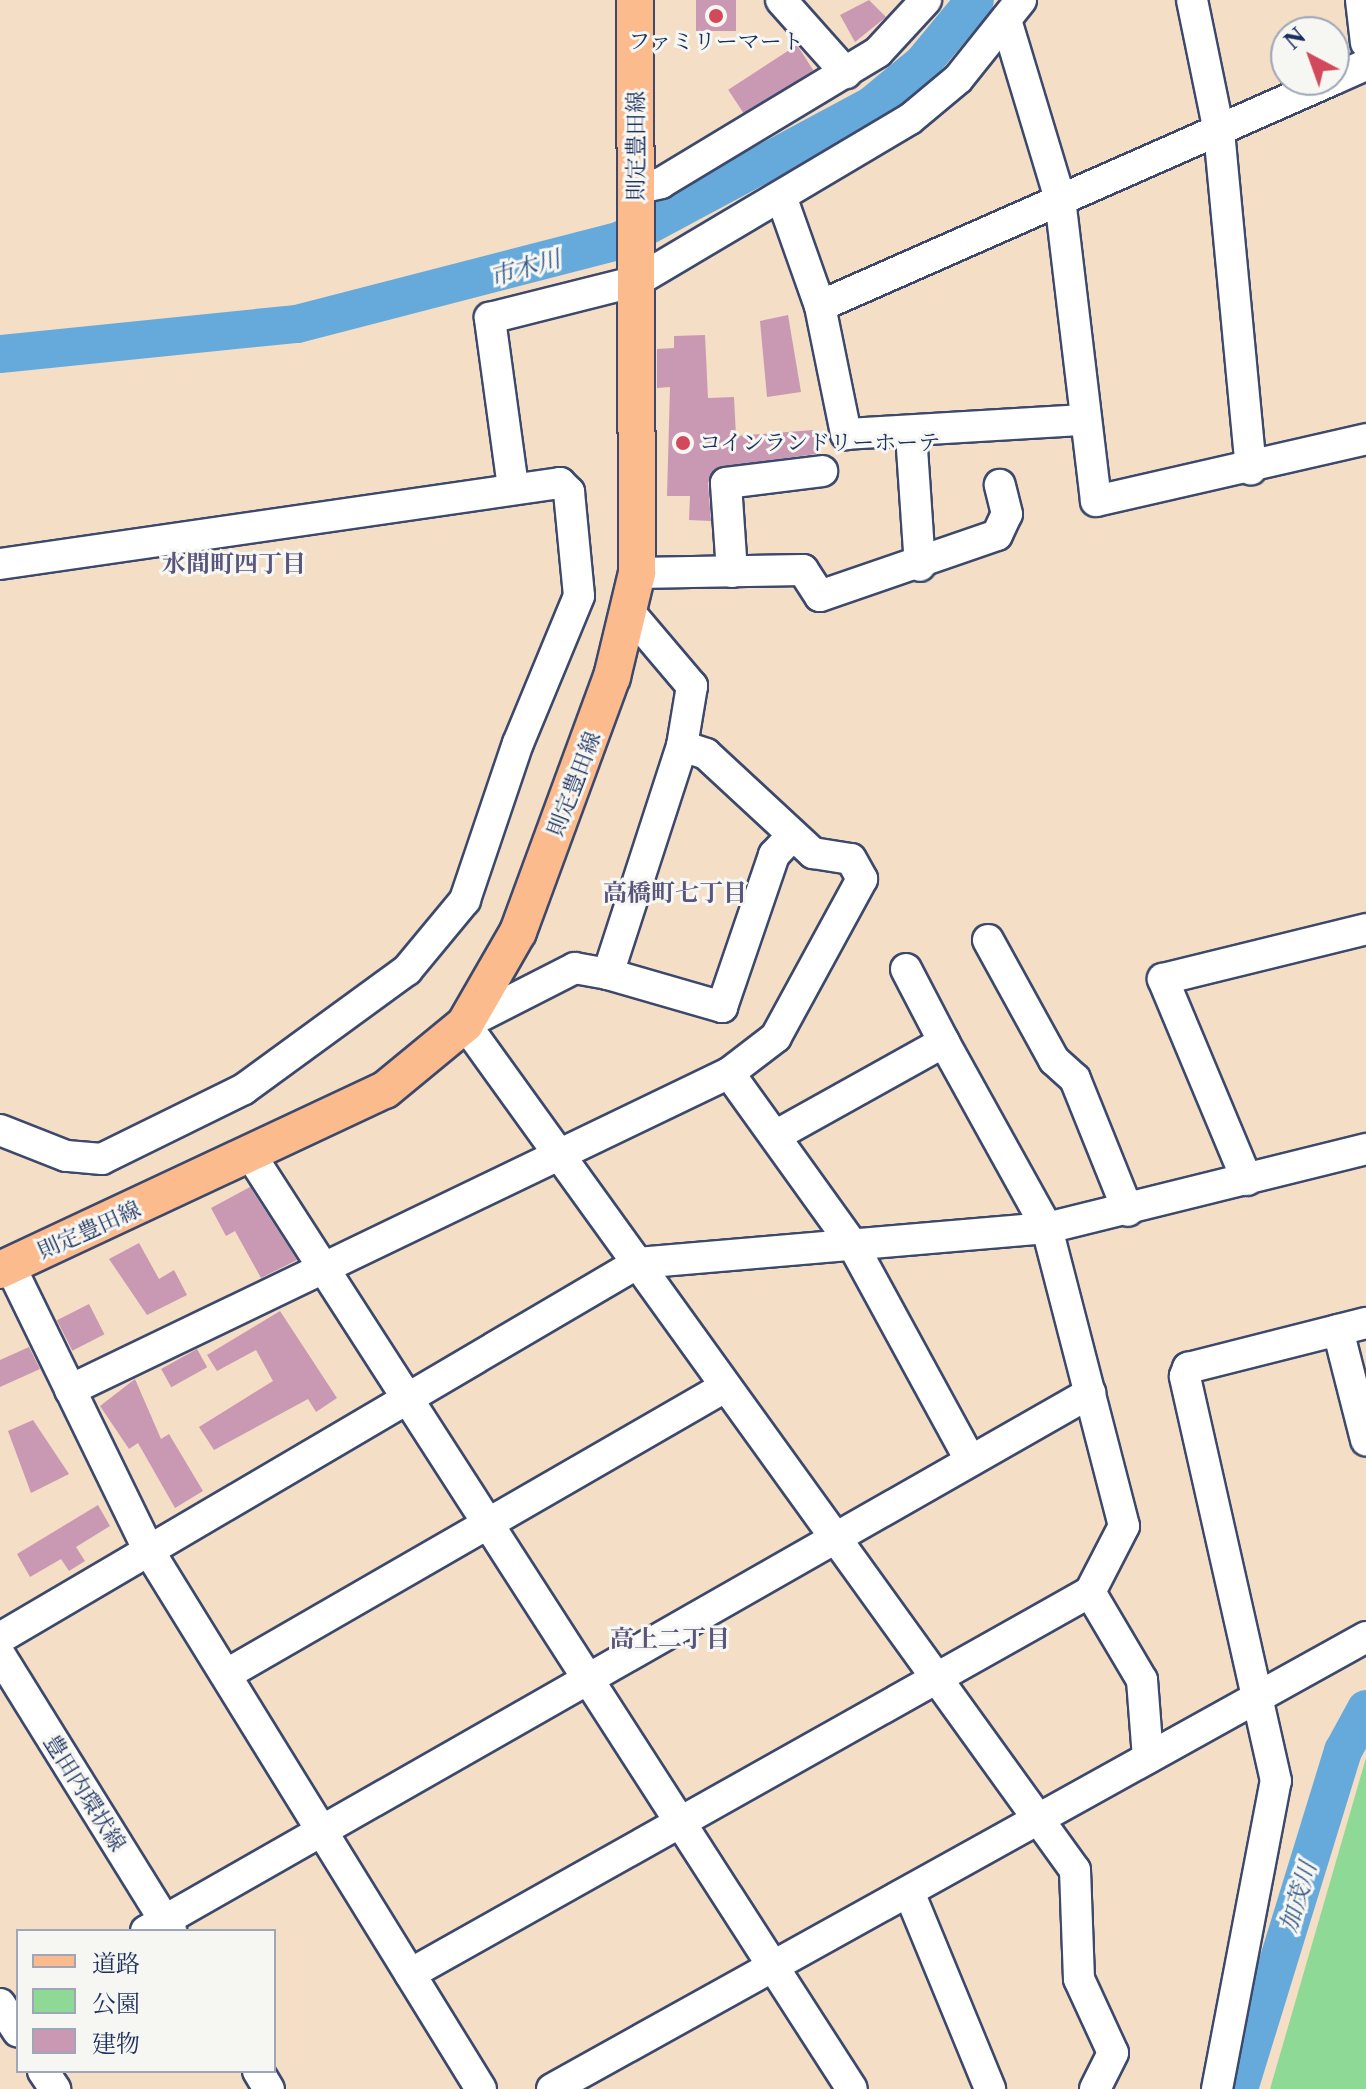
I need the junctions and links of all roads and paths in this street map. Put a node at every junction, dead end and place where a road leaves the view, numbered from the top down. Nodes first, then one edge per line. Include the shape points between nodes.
1 (635, 0) edge
2 (781, 0) edge
3 (926, 0) edge
4 (1192, 0) edge
5 (1361, 0) edge
6 (1014, 10) edge
7 (1366, 43) edge
8 (846, 73) junction
9 (1297, 96) edge
10 (1219, 131) junction
11 (636, 189) junction
12 (781, 196) junction
13 (1060, 199) junction
14 (637, 281) junction
15 (820, 306) junction
16 (1082, 420) junction
17 (911, 434) junction
18 (1366, 439) edge
19 (1251, 469) junction
20 (822, 471) dead end
21 (1000, 485) dead end
22 (513, 487) junction
23 (0, 564) edge
24 (920, 566) junction
25 (732, 572) junction
26 (637, 573) junction
27 (630, 613) junction
28 (682, 746) junction
29 (791, 837) junction
30 (1366, 929) edge
31 (988, 940) dead end
32 (906, 969) dead end
33 (608, 974) junction
34 (465, 1024) junction
35 (944, 1042) junction
36 (729, 1073) junction
37 (0, 1130) edge
38 (775, 1136) junction
39 (1366, 1149) edge
40 (252, 1157) junction
41 (560, 1157) junction
42 (1247, 1180) junction
43 (1128, 1211) junction
44 (1047, 1228) junction
45 (854, 1247) junction
46 (638, 1263) junction
47 (323, 1266) junction
48 (5, 1268) edge
49 (1352, 1327) edge
50 (725, 1387) junction
51 (70, 1390) junction
52 (1090, 1393) junction
53 (407, 1400) junction
54 (1366, 1440) edge
55 (969, 1458) junction
56 (490, 1526) junction
57 (834, 1538) junction
58 (149, 1551) junction
59 (1090, 1592) junction
60 (1366, 1637) edge
61 (0, 1638) edge
62 (0, 1655) edge
63 (227, 1674) junction
64 (590, 1679) junction
65 (939, 1681) junction
66 (1258, 1699) junction
67 (1148, 1758) junction
68 (1038, 1819) junction
69 (683, 1820) junction
70 (324, 1835) junction
71 (909, 1892) junction
72 (160, 1928) edge
73 (773, 1965) junction
74 (410, 1974) junction
75 (1208, 2088) edge
76 (481, 2089) edge
77 (552, 2089) edge
78 (852, 2089) edge
79 (990, 2089) edge
80 (1095, 2089) edge

1 - 11 main road, 則定豊田線
2 - 8 street
3 - 8 street via 902,31
4 - 10 street
5 - 7 street
6 - 12 street via 932,105
6 - 13 street
8 - 11 street via 661,183
9 - 10 street
10 - 13 street
10 - 19 street
11 - 14 main road, 則定豊田線
12 - 14 street
12 - 15 street
13 - 15 street
13 - 16 street
14 - 22 street via 490,318
14 - 26 main road, 則定豊田線
15 - 17 street via 846,434
16 - 17 street
16 - 19 street via 1096,501
17 - 24 street
18 - 19 street
20 - 25 street via 726,483
21 - 24 street via 1005,527
22 - 23 street
22 - 37 street via 560,483 569,492 579,596 518,743 465,900 438,938 407,970 244,1089 102,1159 66,1156
24 - 25 street via 820,596 803,570
25 - 26 street
26 - 27 main road, 則定豊田線
27 - 28 street via 692,686
27 - 34 main road, 則定豊田線 via 518,932
28 - 29 street via 706,754
28 - 33 street
29 - 33 street via 774,855 722,1007
29 - 36 street via 813,853 851,859 862,879 776,1037
30 - 42 street via 1163,979
31 - 43 street via 1054,1060 1075,1079
32 - 35 street
33 - 34 street via 575,968
34 - 40 main road, 則定豊田線 via 385,1090
34 - 41 street
35 - 38 street
35 - 44 street
36 - 38 street
36 - 41 street
38 - 45 street
39 - 42 street
40 - 47 street
40 - 48 main road, 則定豊田線
41 - 46 street
41 - 47 street
42 - 43 street
43 - 44 street
44 - 45 street
44 - 52 street
45 - 46 street
45 - 55 street
46 - 50 street
46 - 53 street
47 - 51 street
47 - 53 street
48 - 51 street
49 - 54 street
49 - 66 street via 1188,1368 1185,1376
50 - 56 street
50 - 57 street
51 - 58 street
52 - 55 street
52 - 59 street via 1124,1526
53 - 56 street
53 - 58 street
55 - 57 street
56 - 63 street
56 - 64 street
57 - 64 street
57 - 65 street
58 - 61 street
58 - 63 street
59 - 65 street
59 - 67 street via 1142,1680
60 - 66 street
62 - 72 street, 豊田内環状線
63 - 70 street
64 - 69 street
64 - 70 street
65 - 68 street
65 - 69 street
66 - 67 street
66 - 75 street via 1276,1781
67 - 68 street
68 - 71 street
68 - 80 street via 1079,1884 1079,1979 1113,2053
69 - 73 street
69 - 74 street
70 - 72 street
70 - 74 street
71 - 73 street
71 - 79 street
73 - 77 street
73 - 78 street
74 - 76 street

